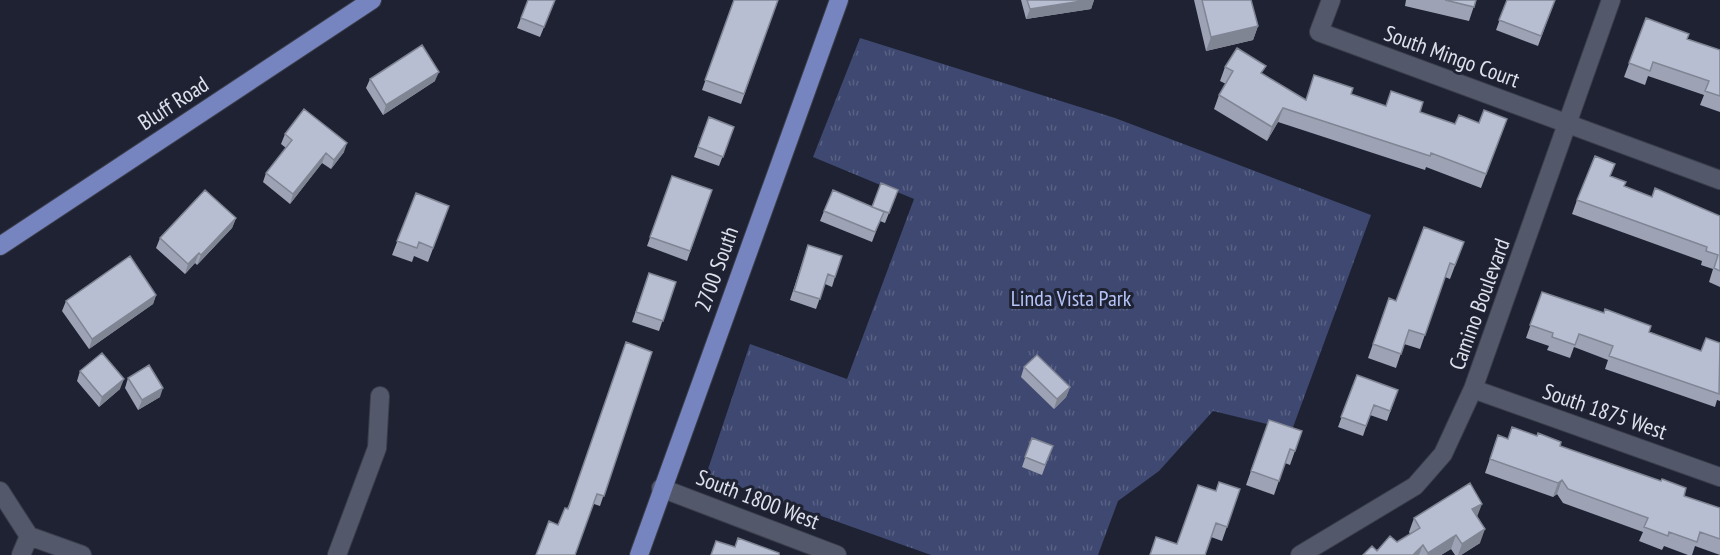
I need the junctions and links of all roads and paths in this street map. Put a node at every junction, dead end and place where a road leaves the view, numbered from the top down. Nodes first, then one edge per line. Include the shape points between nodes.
1 (372, 0) edge
2 (839, 0) edge
3 (1331, 0) edge
4 (1611, 0) edge
5 (1569, 124) junction
6 (1720, 180) edge
7 (0, 246) edge
8 (1473, 390) junction
9 (380, 396) dead end
10 (1720, 477) edge
11 (662, 488) junction
12 (0, 491) edge
13 (29, 536) junction
14 (21, 555) edge
15 (82, 555) edge
16 (337, 555) edge
17 (639, 555) edge
18 (837, 555) edge
19 (1300, 555) edge

1 - 7 main road, Bluff Road
2 - 11 main road, 2700 South
3 - 5 street, South Mingo Court via 1319,32
4 - 5 street, Camino Boulevard
5 - 6 street, South Mingo Court
5 - 8 street, Camino Boulevard
8 - 10 street, South 1875 West
8 - 19 street, Camino Boulevard via 1443,454 1416,486
9 - 16 street via 378,448
11 - 17 main road, 2700 South
11 - 18 street, South 1800 West
12 - 13 street
13 - 14 street
13 - 15 street

